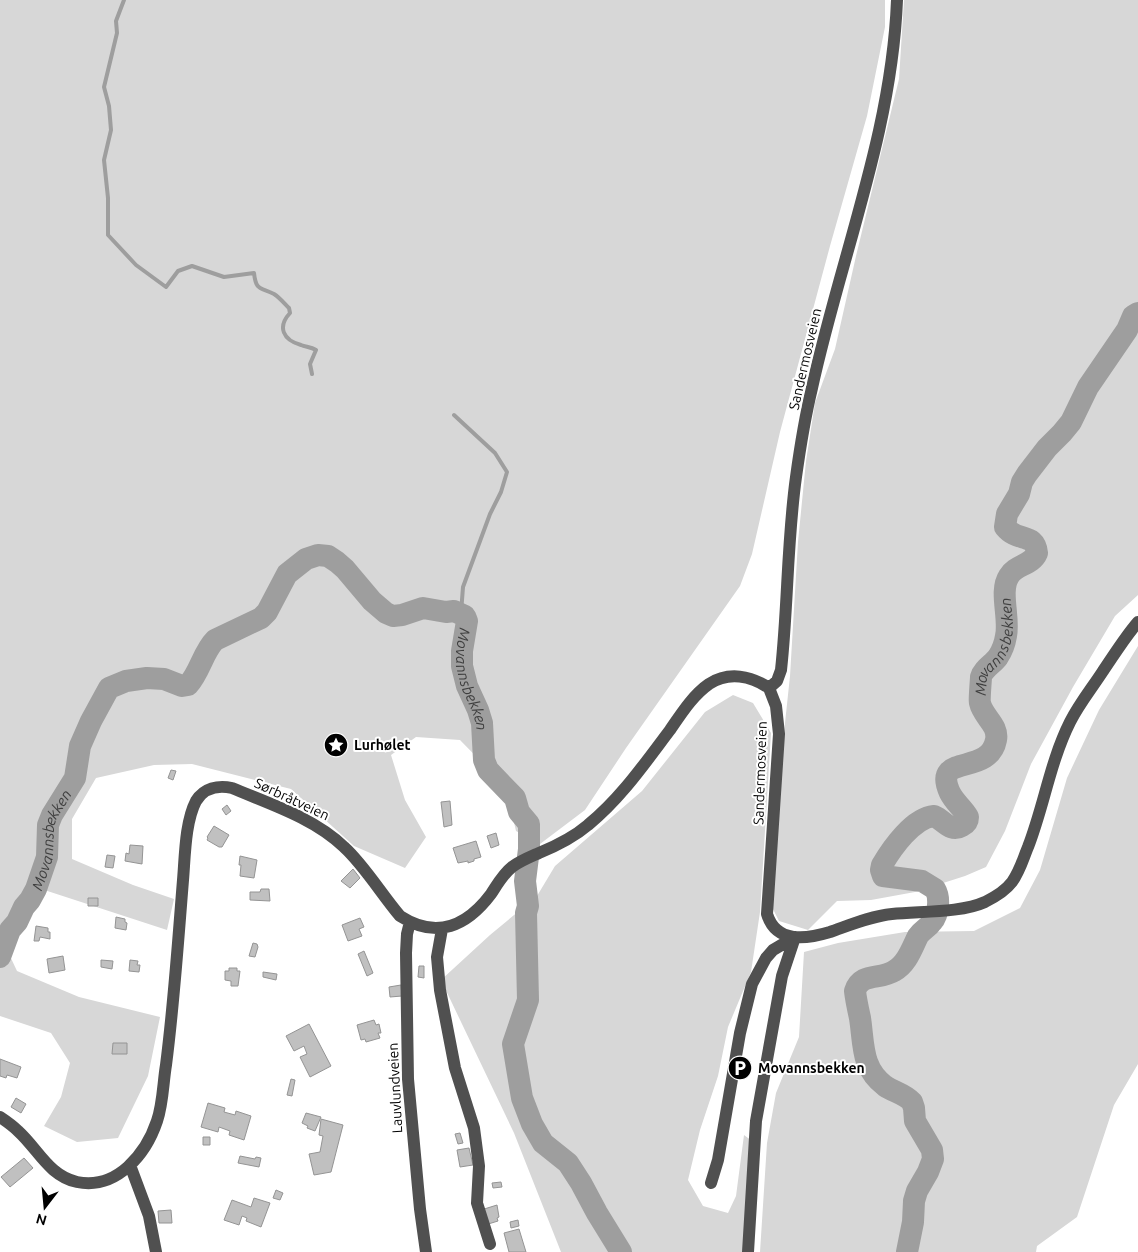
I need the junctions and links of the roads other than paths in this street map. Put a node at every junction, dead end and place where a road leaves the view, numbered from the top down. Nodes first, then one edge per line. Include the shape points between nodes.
1 (897, 0) edge
2 (1138, 622) edge
3 (769, 688) junction
4 (410, 922) junction
5 (442, 929) junction
6 (795, 937) junction
7 (0, 1117) edge
8 (130, 1165) junction
9 (711, 1183) dead end
10 (490, 1244) dead end
11 (156, 1252) edge
12 (426, 1252) edge
13 (748, 1252) edge

1 - 3 street, Sandermosveien via 895,46 881,121 812,387 796,478 781,670 777,681
2 - 6 street via 1070,722 1054,761 1032,838 1011,883 984,903 879,916 822,934
3 - 5 street via 741,676 709,684 687,706 617,798 588,825 573,836 519,862 506,872 475,911 458,924
3 - 6 street, Sandermosveien via 776,706 779,734 766,914 778,931
4 - 5 street, Sørbråtveien
4 - 8 street, Sørbråtveien via 400,916 346,848 321,829 232,788 213,788 200,796 192,812 186,847 175,990 158,1118 148,1143
4 - 12 street, Lauvlundveien via 406,953 408,1079
5 - 10 street via 437,956 440,990 455,1068 474,1128 479,1166 478,1203
6 - 9 street via 772,950 752,984
6 - 13 street via 782,976 756,1121
7 - 8 street, Sørbråtveien via 18,1131 57,1174 68,1179 98,1182 115,1177
8 - 11 street via 149,1216

